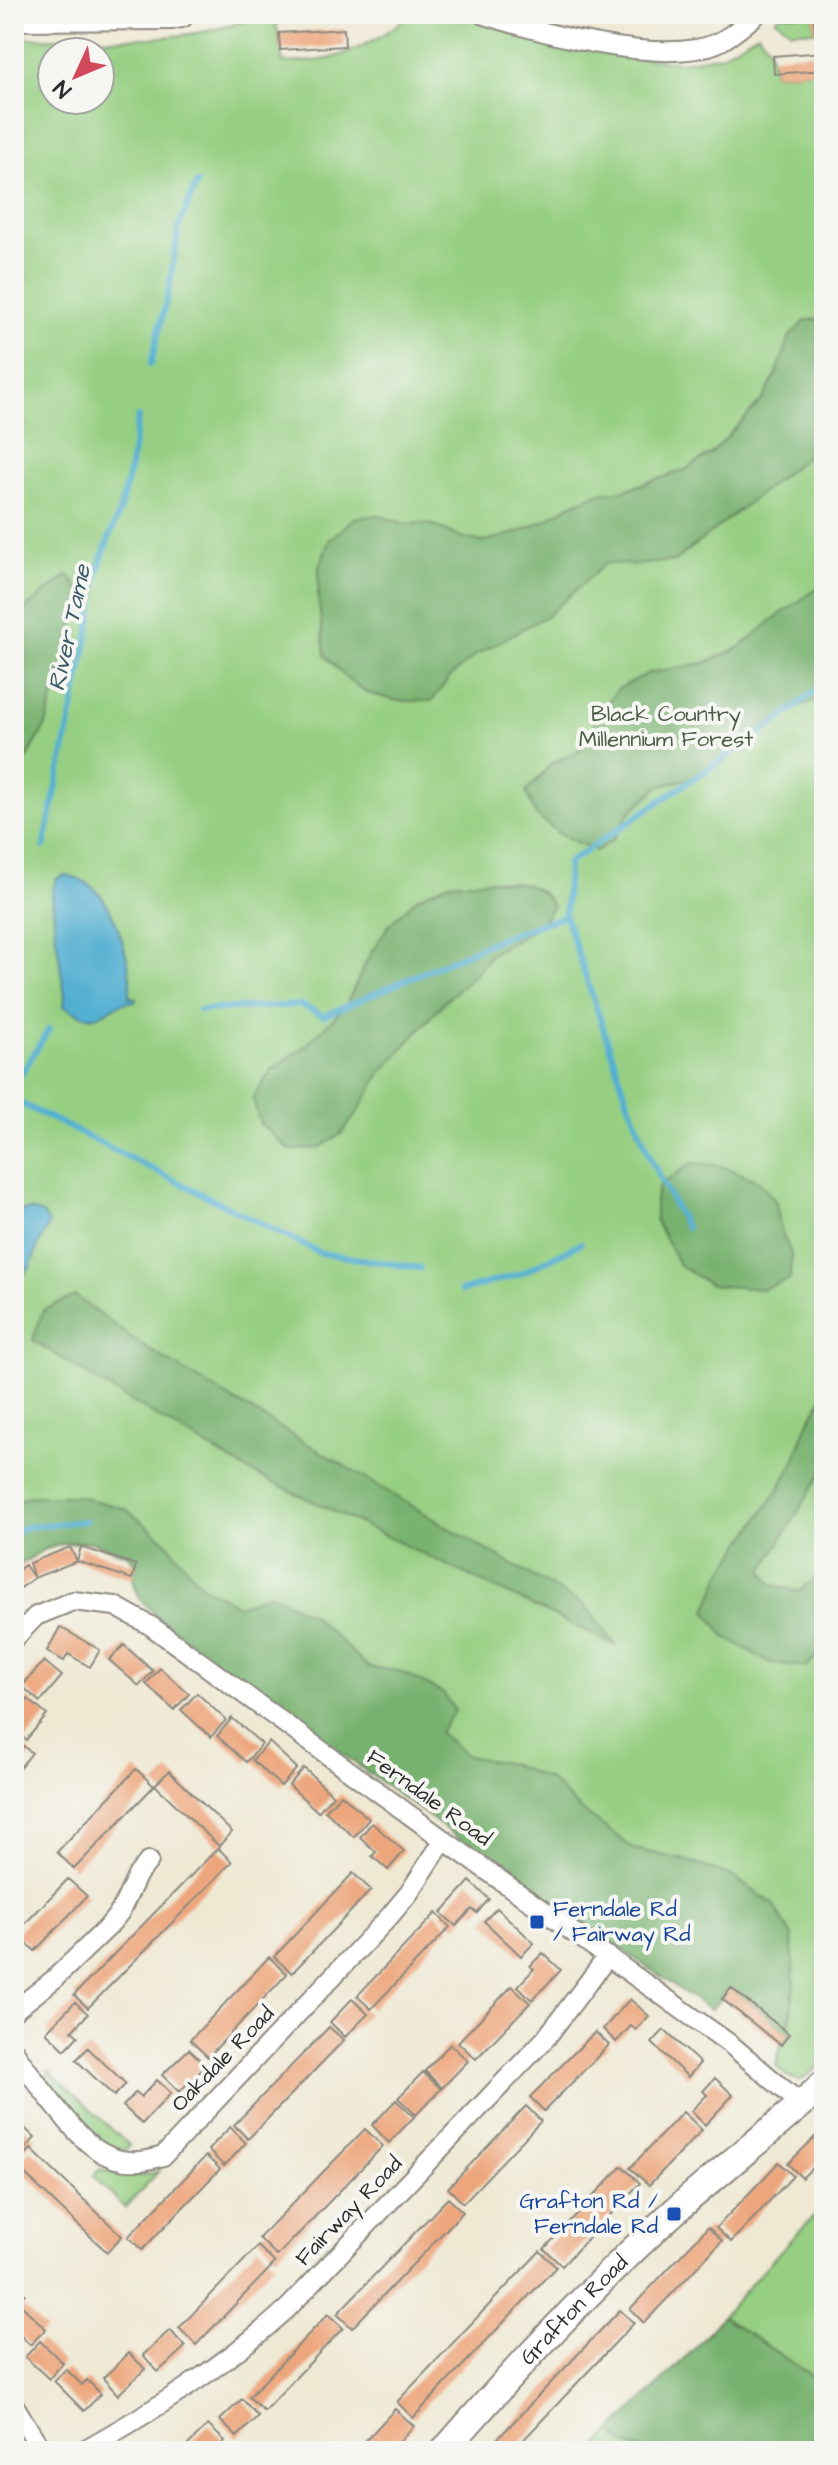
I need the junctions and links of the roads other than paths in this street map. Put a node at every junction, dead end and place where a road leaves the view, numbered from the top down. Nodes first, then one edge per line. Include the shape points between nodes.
1 (181, 14) edge
2 (482, 14) edge
3 (757, 14) edge
4 (18, 16) edge
5 (14, 1639) edge
6 (444, 1840) junction
7 (149, 1861) dead end
8 (608, 1956) junction
9 (14, 2011) edge
10 (14, 2051) edge
11 (824, 2084) edge
12 (801, 2104) junction
13 (14, 2405) edge
14 (42, 2451) edge
15 (82, 2451) edge
16 (444, 2451) edge

1 - 4 street
2 - 3 street via 563,36 685,52 718,43
5 - 6 street, Ferndale Road via 36,1616 73,1601 115,1606 151,1626
6 - 8 street, Ferndale Road
6 - 10 street, Oakdale Road via 389,1917 163,2156 135,2163 98,2151 74,2129
7 - 9 street via 107,1928
8 - 12 street, Ferndale Road via 730,2044
8 - 15 street, Fairway Road via 546,2038 279,2316 157,2408
11 - 12 street, Grafton Road
12 - 16 street, Grafton Road via 608,2276 516,2368
13 - 14 street

